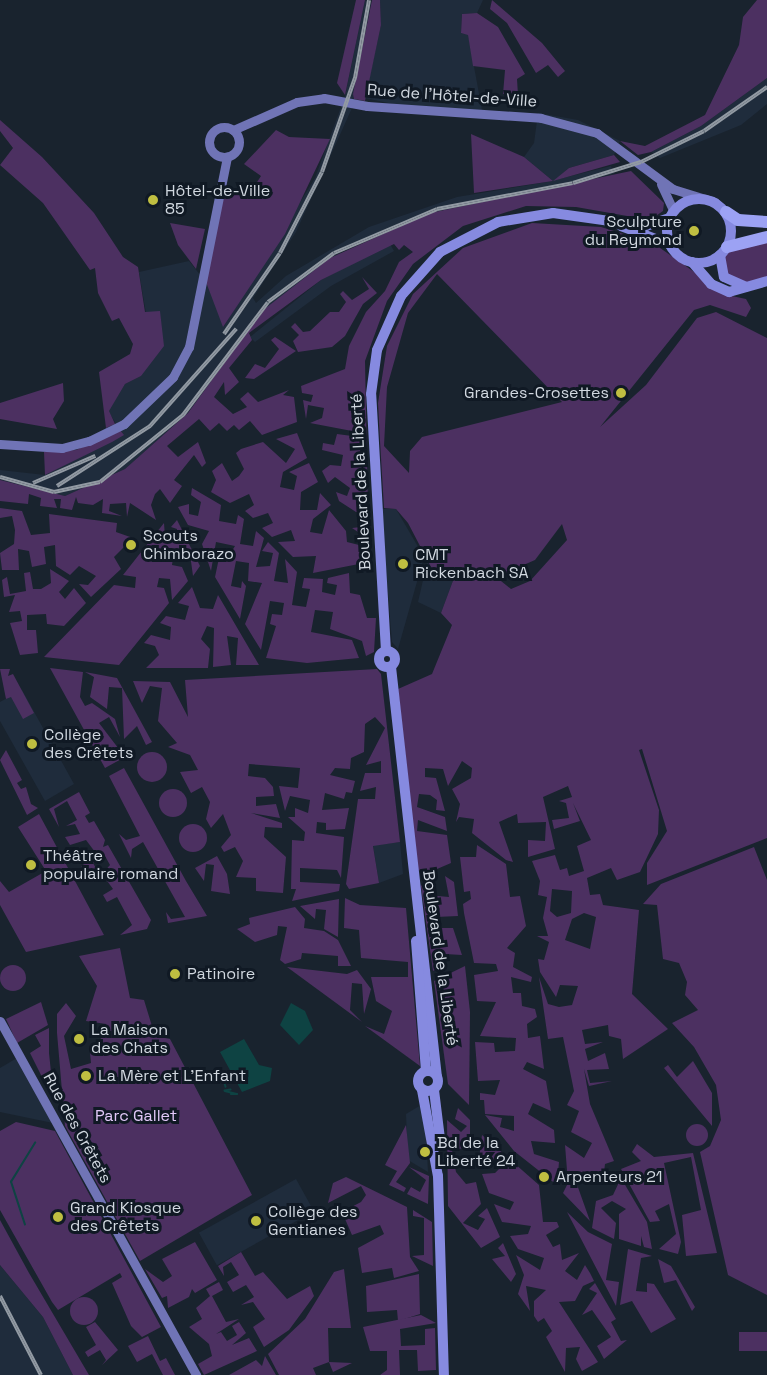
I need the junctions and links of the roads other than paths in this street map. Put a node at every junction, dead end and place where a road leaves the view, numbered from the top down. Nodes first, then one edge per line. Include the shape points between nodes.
1 (233, 130) junction
2 (227, 157) junction
3 (658, 180) junction
4 (715, 202) junction
5 (726, 212) junction
6 (671, 214) junction
7 (602, 219) junction
8 (767, 222) edge
9 (767, 237) edge
10 (669, 244) junction
11 (724, 251) junction
12 (692, 262) junction
13 (767, 281) edge
14 (749, 288) junction
15 (0, 444) edge
16 (0, 1021) edge
17 (431, 1073) junction
18 (422, 1090) junction
19 (434, 1090) junction
20 (438, 1176) junction
21 (196, 1375) edge
22 (444, 1375) edge

1 - 2 main road via 239,144
1 - 2 main road via 221,128 210,139 215,154
1 - 3 main road, Rue de l'Hôtel-de-Ville via 297,102 324,98 367,106 541,118 597,133
2 - 15 main road via 189,347 173,378 124,424 89,441 62,448
3 - 4 main road, Rue de l'Hôtel-de-Ville
3 - 6 main road, Rue de l'Hôtel-de-Ville
4 - 5 main road
4 - 6 main road via 691,200
5 - 8 highway via 738,219
5 - 11 main road via 731,228
6 - 7 main road, Boulevard de la Liberté via 650,226
6 - 10 main road
7 - 10 main road, Boulevard de la Liberté
7 - 17 main road, Boulevard de la Liberté via 543,214 485,226 429,262 393,309 377,350 371,412 386,651 396,658 388,667 411,880 436,1038
9 - 11 highway
10 - 12 main road
11 - 12 main road
11 - 14 main road via 726,280
12 - 14 main road via 721,289
13 - 14 main road
16 - 21 main road, Rue des Crêtets
17 - 18 main road via 418,1078
17 - 19 main road
18 - 19 main road
18 - 20 main road
19 - 20 main road
20 - 22 main road

